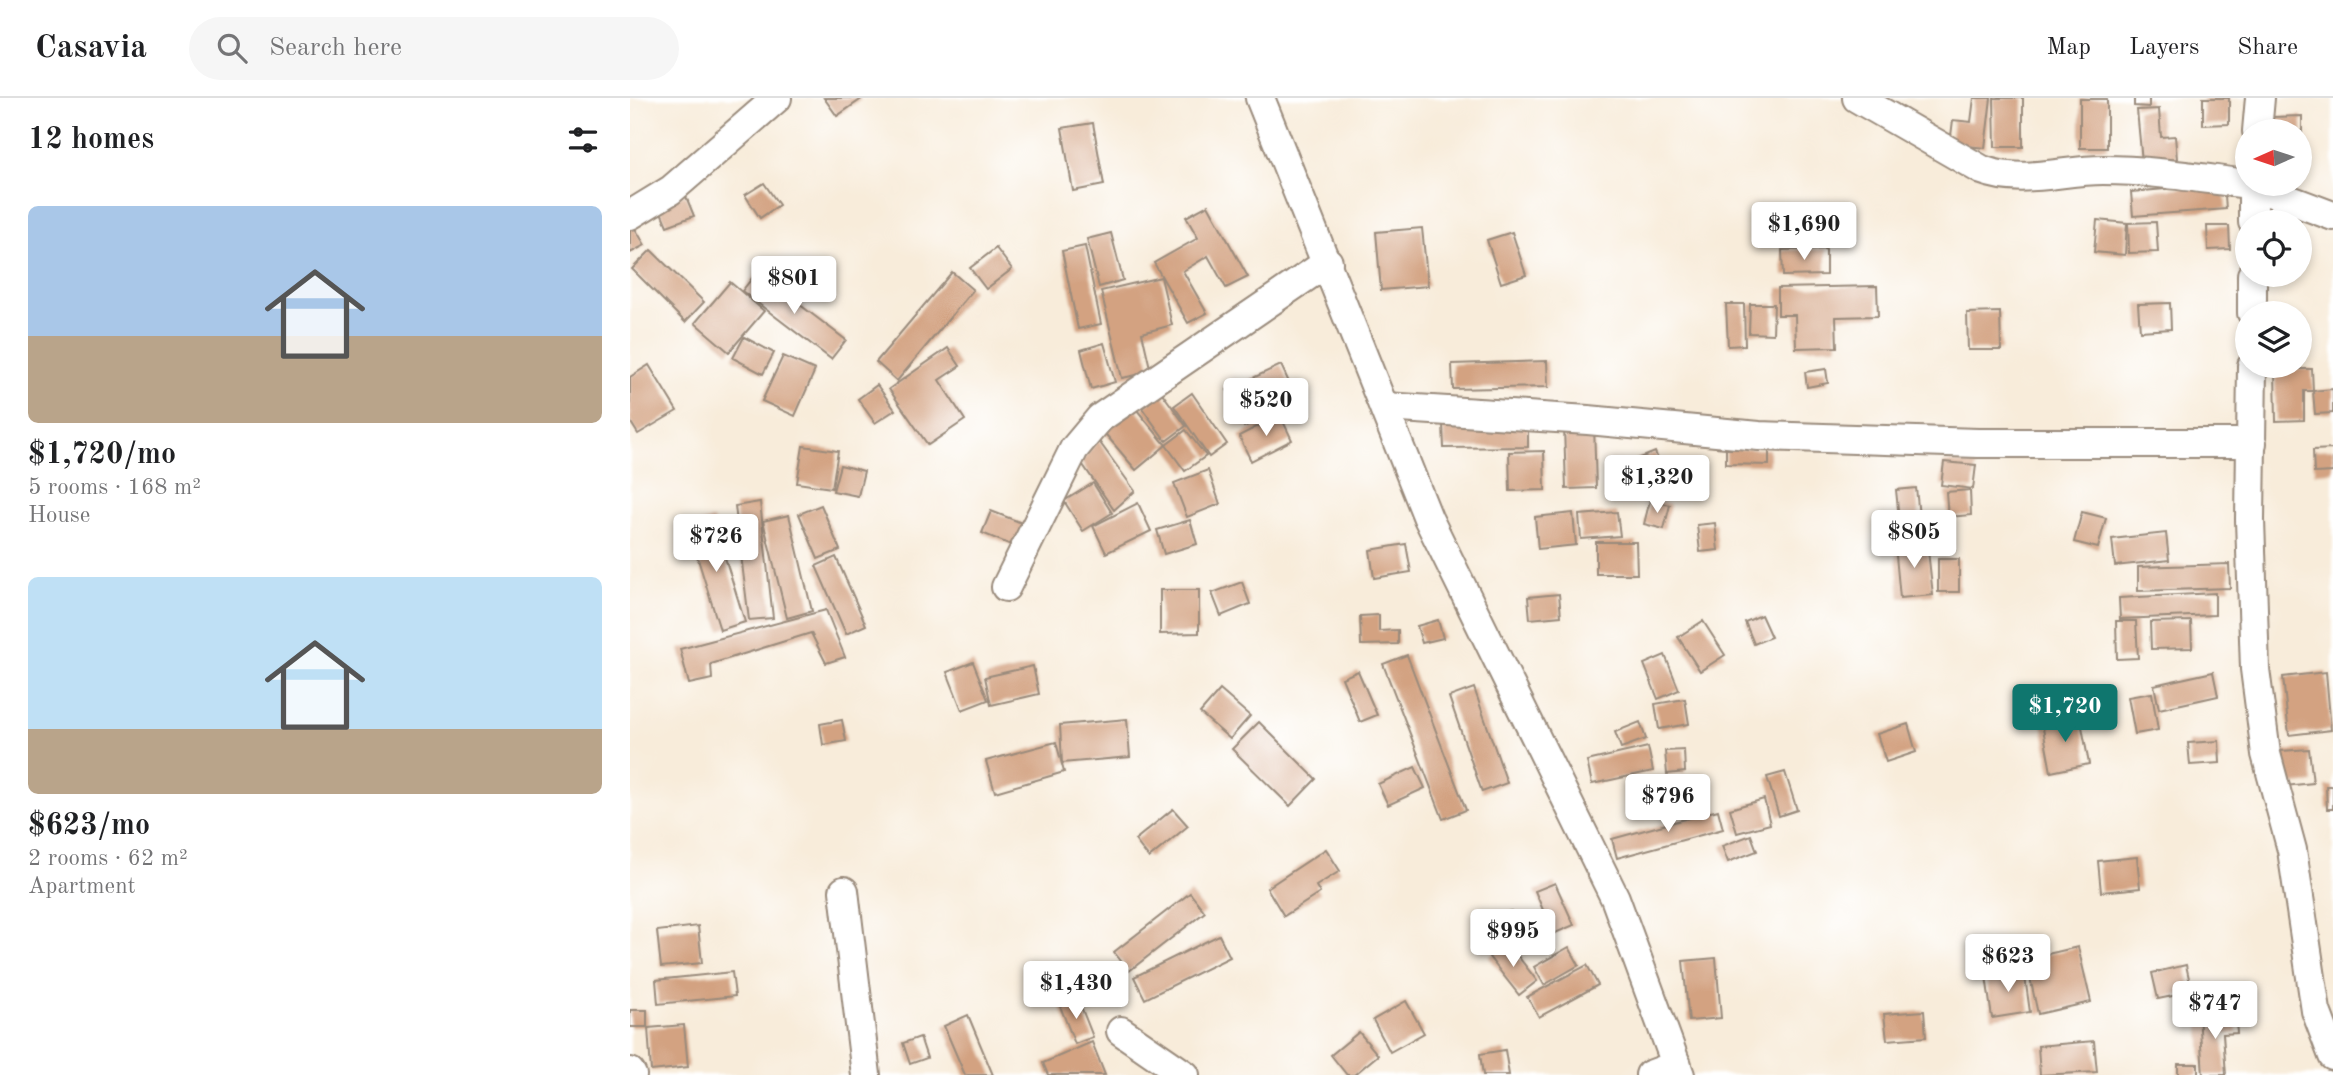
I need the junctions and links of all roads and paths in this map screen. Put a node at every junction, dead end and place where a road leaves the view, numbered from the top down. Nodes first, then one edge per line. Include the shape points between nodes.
1 (777, 98) edge
2 (1260, 98) edge
3 (1857, 98) edge
4 (2260, 98) edge
5 (2258, 119) edge
6 (2235, 182) edge
7 (2281, 196) edge
8 (630, 215) edge
9 (2333, 216) edge
10 (1328, 262) junction
11 (2252, 378) edge
12 (1385, 407) junction
13 (2252, 443) junction
14 (1006, 587) dead end
15 (844, 891) dead end
16 (2324, 1009) edge
17 (1121, 1031) dead end
18 (2333, 1056) edge
19 (1679, 1070) edge
20 (866, 1075) edge
21 (1185, 1075) edge
22 (1650, 1075) edge

1 - 8 street via 671,190
2 - 10 street
3 - 6 street via 2001,178 2101,170
4 - 5 street
7 - 9 street
10 - 12 street
10 - 14 street via 1100,418 1074,449
11 - 13 street
12 - 13 street via 1759,436 1978,443
12 - 19 street via 1428,518 1615,898
13 - 16 street via 2255,669 2266,754 2292,850
15 - 20 street
16 - 18 street
17 - 21 street
19 - 22 street

